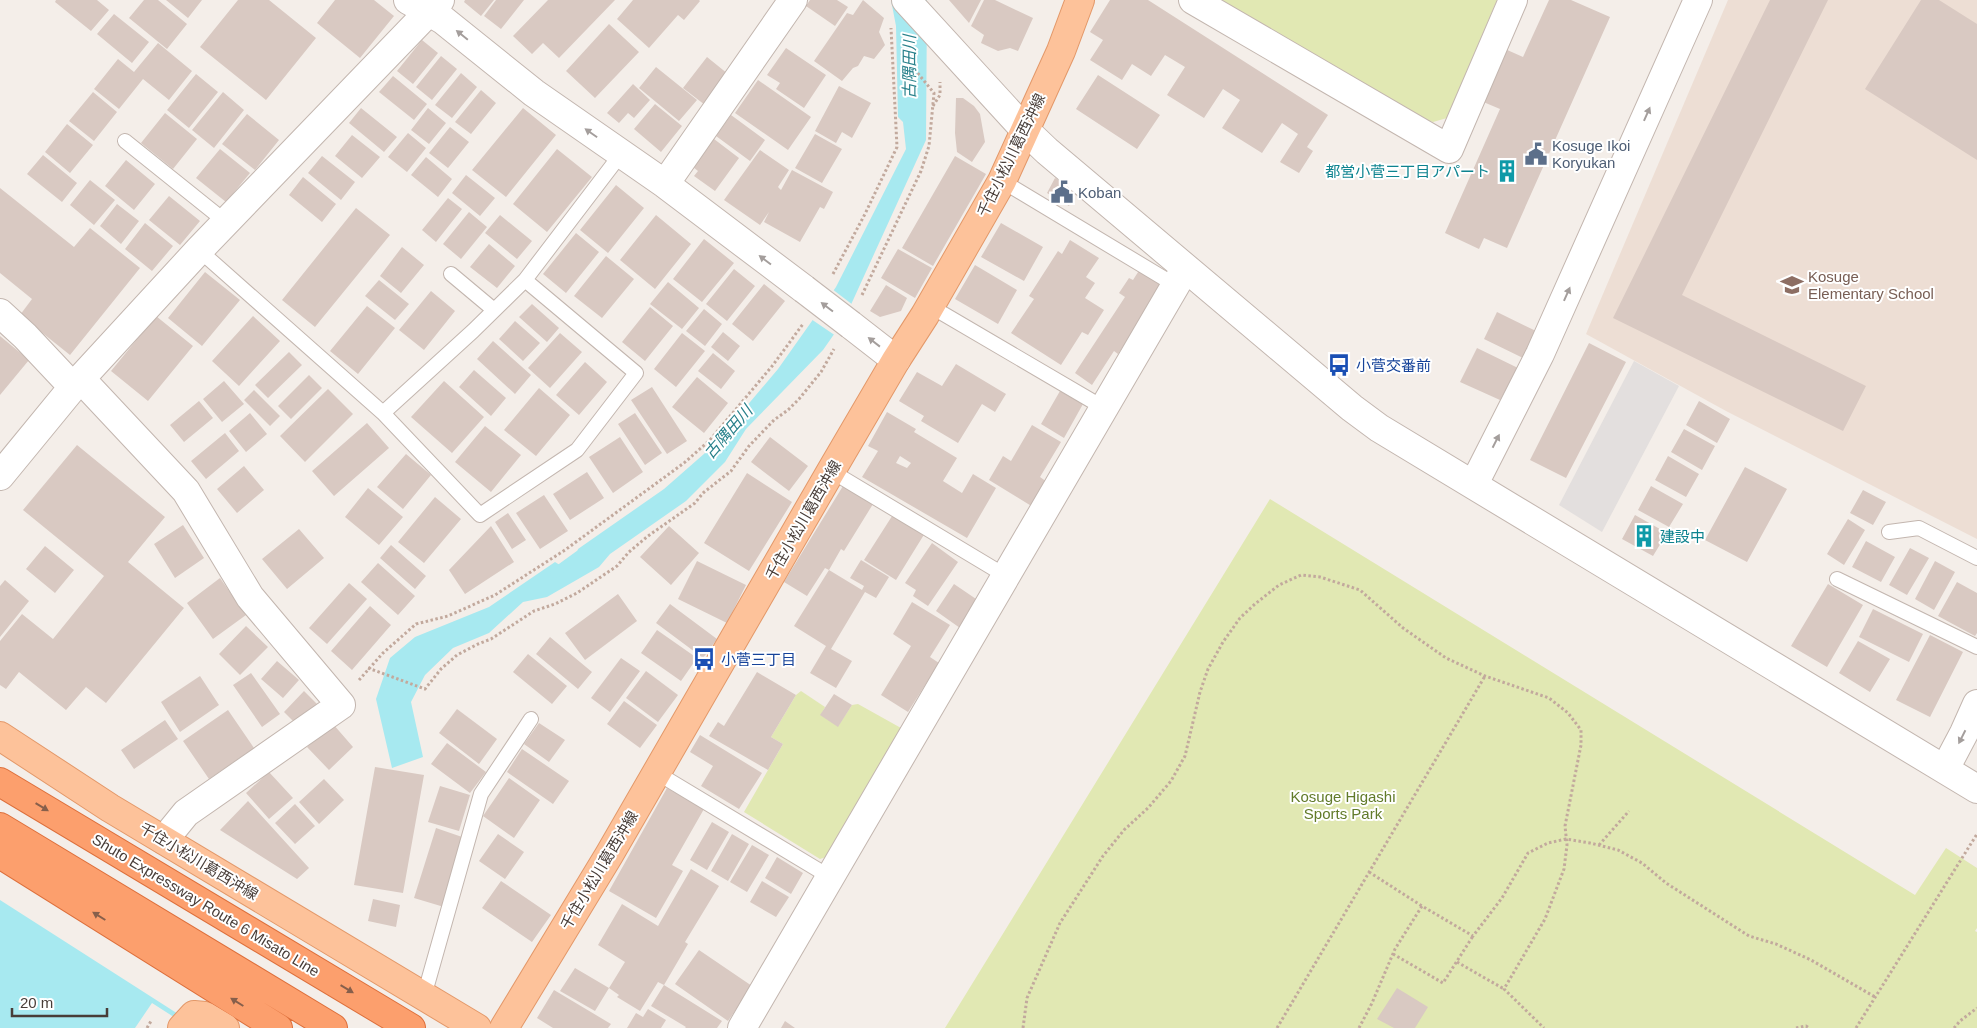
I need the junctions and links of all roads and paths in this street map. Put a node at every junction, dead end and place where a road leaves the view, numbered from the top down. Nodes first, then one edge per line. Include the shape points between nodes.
1 (793, 0) edge
2 (1080, 0) edge
3 (1193, 0) edge
4 (1513, 0) edge
5 (1698, 0) edge
6 (907, 1) edge
7 (426, 4) edge
8 (910, 46) dead end
9 (955, 54) junction
10 (933, 107) junction
11 (1025, 130) junction
12 (125, 141) dead end
13 (621, 154) junction
14 (1002, 181) junction
15 (665, 184) junction
16 (226, 222) junction
17 (198, 250) junction
18 (451, 274) dead end
19 (1180, 277) junction
20 (525, 280) junction
21 (811, 295) junction
22 (930, 306) junction
23 (494, 310) junction
24 (0, 313) edge
25 (851, 325) junction
26 (896, 360) junction
27 (77, 383) junction
28 (1104, 408) junction
29 (383, 413) junction
30 (830, 472) junction
31 (0, 476) edge
32 (1474, 484) junction
33 (1888, 532) dead end
34 (1977, 558) edge
35 (1006, 576) junction
36 (1837, 579) dead end
37 (1977, 647) edge
38 (368, 668) junction
39 (1485, 676) junction
40 (1977, 704) edge
41 (341, 706) junction
42 (531, 719) dead end
43 (0, 736) edge
44 (1945, 769) junction
45 (656, 773) junction
46 (0, 782) edge
47 (1977, 789) edge
48 (1629, 811) dead end
49 (0, 817) edge
50 (0, 827) edge
51 (1977, 834) edge
52 (1566, 839) junction
53 (164, 840) junction
54 (1599, 845) junction
55 (0, 854) edge
56 (1369, 872) junction
57 (830, 877) junction
58 (1422, 906) junction
59 (1473, 936) junction
60 (1393, 954) junction
61 (1457, 962) junction
62 (1504, 989) junction
63 (424, 996) junction
64 (1875, 997) junction
65 (1977, 1008) edge
66 (184, 1025) edge
67 (225, 1028) edge
68 (278, 1028) edge
69 (308, 1028) edge
70 (333, 1028) edge
71 (411, 1028) edge
72 (477, 1028) edge
73 (504, 1028) edge
74 (742, 1028) edge
75 (1023, 1028) edge
76 (1277, 1028) edge
77 (1359, 1028) edge
78 (1544, 1028) edge
79 (1796, 1028) edge
80 (1809, 1028) edge
81 (1856, 1028) edge
82 (1954, 1028) edge

1 - 15 street
2 - 11 main road, 千住小松川葛西沖線
3 - 4 street via 1449,149
32 -> 5 street via 1540,354
6 - 9 street
6 - 21 path via 891,23 897,147 865,214
13 -> 7 street via 534,93
7 - 16 street
8 - 10 path via 904,40 902,54 934,92
9 - 10 path via 939,80 940,96
9 - 11 street
10 - 25 path via 929,146 921,171
11 - 14 main road, 千住小松川葛西沖線
11 - 19 street
12 - 16 lane
13 - 15 street
13 - 20 lane
14 - 19 lane
14 - 22 main road, 千住小松川葛西沖線
21 -> 15 street
16 - 17 street
17 - 27 street
17 - 29 lane
18 - 23 lane
19 - 28 street
19 - 32 street via 1379,428
20 - 23 lane
20 - 29 lane via 636,373 576,450 480,515
25 -> 21 street, bridge
21 - 38 path via 773,365 710,440 684,463 565,550 495,595 448,616 416,624
22 - 26 main road, 千住小松川葛西沖線
22 - 28 lane
23 - 29 lane
24 - 27 street
26 -> 25 street
25 - 38 path via 822,372 749,446 731,472 648,536 617,566 577,593 534,611 491,640 457,655 425,689
26 - 30 main road, 千住小松川葛西沖線
27 - 31 street
27 - 41 street via 186,491 250,597
28 - 35 street
30 - 35 lane
30 - 45 main road, 千住小松川葛西沖線
32 - 44 street
33 - 34 lane via 1919,528
35 - 57 street
36 - 37 lane
38 - 41 path
39 - 52 path via 1549,698 1568,713 1581,730 1581,745 1566,817
39 - 56 path
39 - 75 path via 1446,658 1420,641 1360,590 1320,577 1300,575 1279,585 1240,618 1223,642 1208,669 1185,756 1171,781 1103,856 1060,923 1027,998
40 -> 44 street
41 - 53 street via 186,813
42 - 63 lane via 480,794
43 - 53 main road, 千住小松川葛西沖線
44 - 47 street
45 - 57 lane
45 - 73 main road, 千住小松川葛西沖線
46 -> 71 highway, Shuto Expressway Route 6 Misato Line
48 - 54 path
49 - 69 highway
50 - 70 highway
51 - 64 path
52 - 54 path
52 - 59 path via 1528,853 1502,898
52 - 62 path via 1564,870 1555,896
53 - 63 main road, 千住小松川葛西沖線
54 - 64 path via 1618,850 1642,863 1749,936 1811,960
68 -> 55 highway
56 - 58 path
56 - 76 path
57 - 74 street
58 - 59 path
58 - 60 path
59 - 61 path
60 - 61 path via 1443,983
60 - 77 path
61 - 62 path
62 - 78 path
63 - 72 main road, 千住小松川葛西沖線
64 - 81 path
65 - 82 path
66 - 67 main road via 194,1015 205,1016
79 - 80 path

